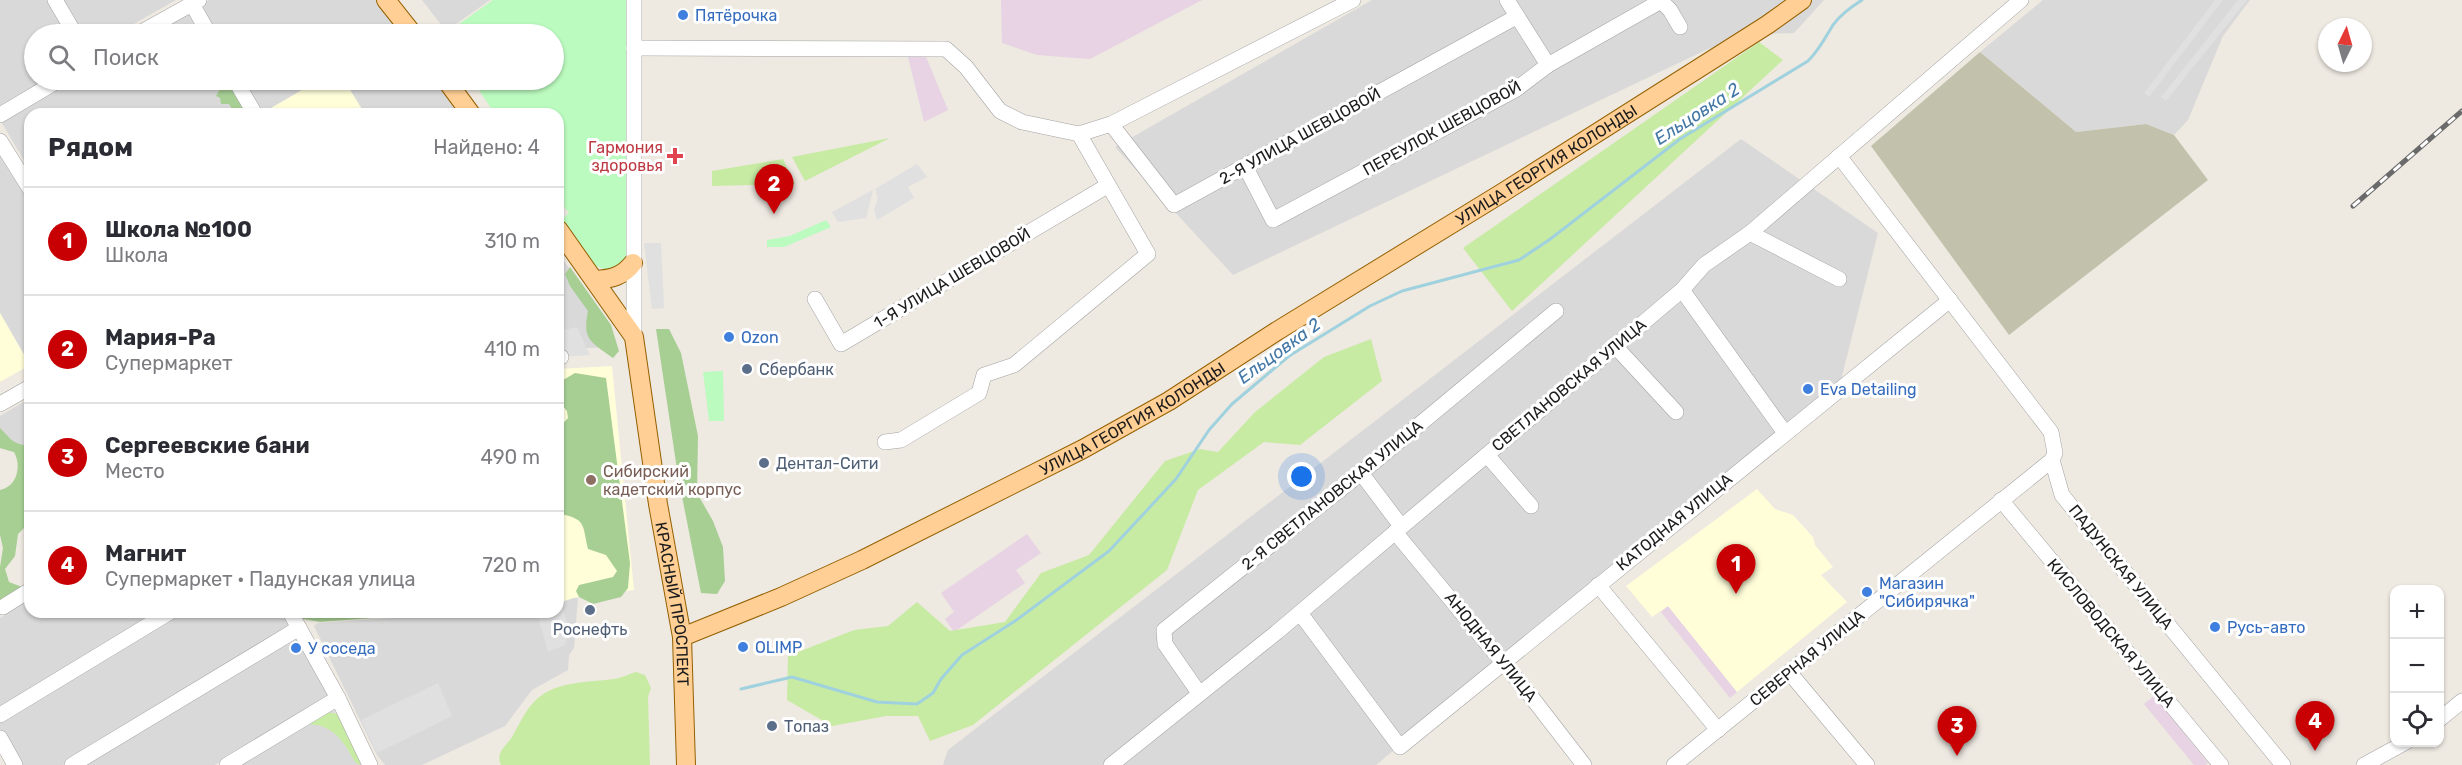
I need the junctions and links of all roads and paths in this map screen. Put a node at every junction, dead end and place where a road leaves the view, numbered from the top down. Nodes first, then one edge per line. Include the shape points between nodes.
1 (55, 0) edge
2 (387, 0) edge
3 (634, 0) edge
4 (1353, 0) edge
5 (1507, 0) edge
6 (1802, 0) edge
7 (2021, 0) edge
8 (1660, 1) edge
9 (190, 3) edge
10 (1516, 17) junction
11 (69, 24) edge
12 (155, 24) edge
13 (202, 24) edge
14 (405, 24) edge
15 (1680, 27) dead end
16 (634, 48) junction
17 (1548, 65) junction
18 (42, 90) edge
19 (241, 90) edge
20 (453, 90) edge
21 (251, 108) edge
22 (467, 108) edge
23 (0, 115) edge
24 (1111, 124) junction
25 (1079, 134) junction
26 (0, 141) edge
27 (1839, 156) junction
28 (1245, 166) junction
29 (24, 179) edge
30 (1107, 186) junction
31 (1750, 233) junction
32 (564, 237) edge
33 (633, 262) junction
34 (1839, 279) dead end
35 (596, 280) junction
36 (1682, 290) junction
37 (815, 299) dead end
38 (1950, 300) junction
39 (1556, 311) dead end
40 (634, 337) junction
41 (1615, 346) junction
42 (24, 390) edge
43 (0, 404) edge
44 (1676, 412) dead end
45 (1785, 433) junction
46 (885, 442) dead end
47 (1487, 454) junction
48 (2052, 460) junction
49 (1361, 472) junction
50 (2001, 500) junction
51 (1531, 506) dead end
52 (1398, 529) junction
53 (1598, 585) junction
54 (24, 594) edge
55 (3, 607) dead end
56 (1300, 613) junction
57 (160, 618) edge
58 (293, 618) edge
59 (299, 628) junction
60 (682, 637) junction
61 (1505, 664) junction
62 (1790, 672) junction
63 (1198, 693) junction
64 (338, 698) junction
65 (2462, 701) edge
66 (0, 715) edge
67 (2444, 715) edge
68 (1718, 730) junction
69 (0, 738) edge
70 (2397, 747) edge
71 (15, 765) edge
72 (72, 765) edge
73 (227, 765) edge
74 (370, 765) edge
75 (686, 765) edge
76 (1111, 765) edge
77 (1584, 765) edge
78 (1674, 765) edge
79 (1867, 765) edge
80 (2221, 765) edge
81 (2283, 765) edge
82 (2364, 765) edge

1 - 11 street
2 - 14 main road
3 - 16 street
4 - 24 street
5 - 10 street
6 - 60 main road, УЛИЦА ГЕОРГИЯ КОЛОНДЫ via 1502,193 1131,422 862,560
7 - 27 street, СВЕТЛАНОВСКАЯ УЛИЦА
8 - 15 street
8 - 17 street, ПЕРЕУЛОК ШЕВЦОВОЙ
9 - 12 street
9 - 13 street
10 - 17 street
10 - 28 street, 2-Я УЛИЦА ШЕВЦОВОЙ
16 - 25 street via 946,49 966,67 1000,111 1022,122
16 - 33 street
17 - 28 street, ПЕРЕУЛОК ШЕВЦОВОЙ via 1515,90 1273,220
18 - 23 street
19 - 21 street
20 - 22 main road
24 - 25 street
24 - 28 street, 2-Я УЛИЦА ШЕВЦОВОЙ via 1174,206
25 - 30 street
26 - 29 street
27 - 31 street, СВЕТЛАНОВСКАЯ УЛИЦА
27 - 38 street, ПАДУНСКАЯ УЛИЦА
30 - 37 street, 1-Я УЛИЦА ШЕВЦОВОЙ via 841,344
30 - 46 street via 1148,254 1014,365 984,375 979,393 901,440
31 - 34 street
31 - 36 street, СВЕТЛАНОВСКАЯ УЛИЦА via 1704,265
32 - 35 main road
33 - 35 main road via 619,276
33 - 40 street
35 - 40 main road
36 - 41 street, СВЕТЛАНОВСКАЯ УЛИЦА
36 - 45 street
38 - 45 street, КАТОДНАЯ УЛИЦА
38 - 48 street, ПАДУНСКАЯ УЛИЦА via 2051,432 2055,453
39 - 49 street, 2-Я СВЕТЛАНОВСКАЯ УЛИЦА
40 - 60 main road, КРАСНЫЙ ПРОСПЕКТ
41 - 44 street
41 - 47 street, СВЕТЛАНОВСКАЯ УЛИЦА
42 - 43 street
45 - 53 street, КАТОДНАЯ УЛИЦА
47 - 51 street
47 - 52 street, СВЕТЛАНОВСКАЯ УЛИЦА
48 - 50 street, СЕВЕРНАЯ УЛИЦА
48 - 81 street, ПАДУНСКАЯ УЛИЦА via 2062,495
49 - 52 street, АНОДНАЯ УЛИЦА
49 - 63 street, 2-Я СВЕТЛАНОВСКАЯ УЛИЦА via 1164,630 1166,644
50 - 62 street, СЕВЕРНАЯ УЛИЦА
50 - 80 street, КИСЛОВОДСКАЯ УЛИЦА
52 - 56 street, СВЕТЛАНОВСКАЯ УЛИЦА
52 - 61 street, АНОДНАЯ УЛИЦА
53 - 61 street, КАТОДНАЯ УЛИЦА
53 - 68 street
54 - 55 street
56 - 61 street, КАТОДНАЯ УЛИЦА via 1400,747
56 - 63 street, СВЕТЛАНОВСКАЯ УЛИЦА
57 - 66 street
58 - 59 street
59 - 64 street
59 - 72 street
60 - 75 main road, КРАСНЫЙ ПРОСПЕКТ
61 - 77 street, АНОДНАЯ УЛИЦА
62 - 68 street, СЕВЕРНАЯ УЛИЦА
62 - 79 street
63 - 76 street, СВЕТЛАНОВСКАЯ УЛИЦА
64 - 73 street
64 - 74 street
65 - 67 street
68 - 78 street, СЕВЕРНАЯ УЛИЦА
69 - 71 street
70 - 82 street

